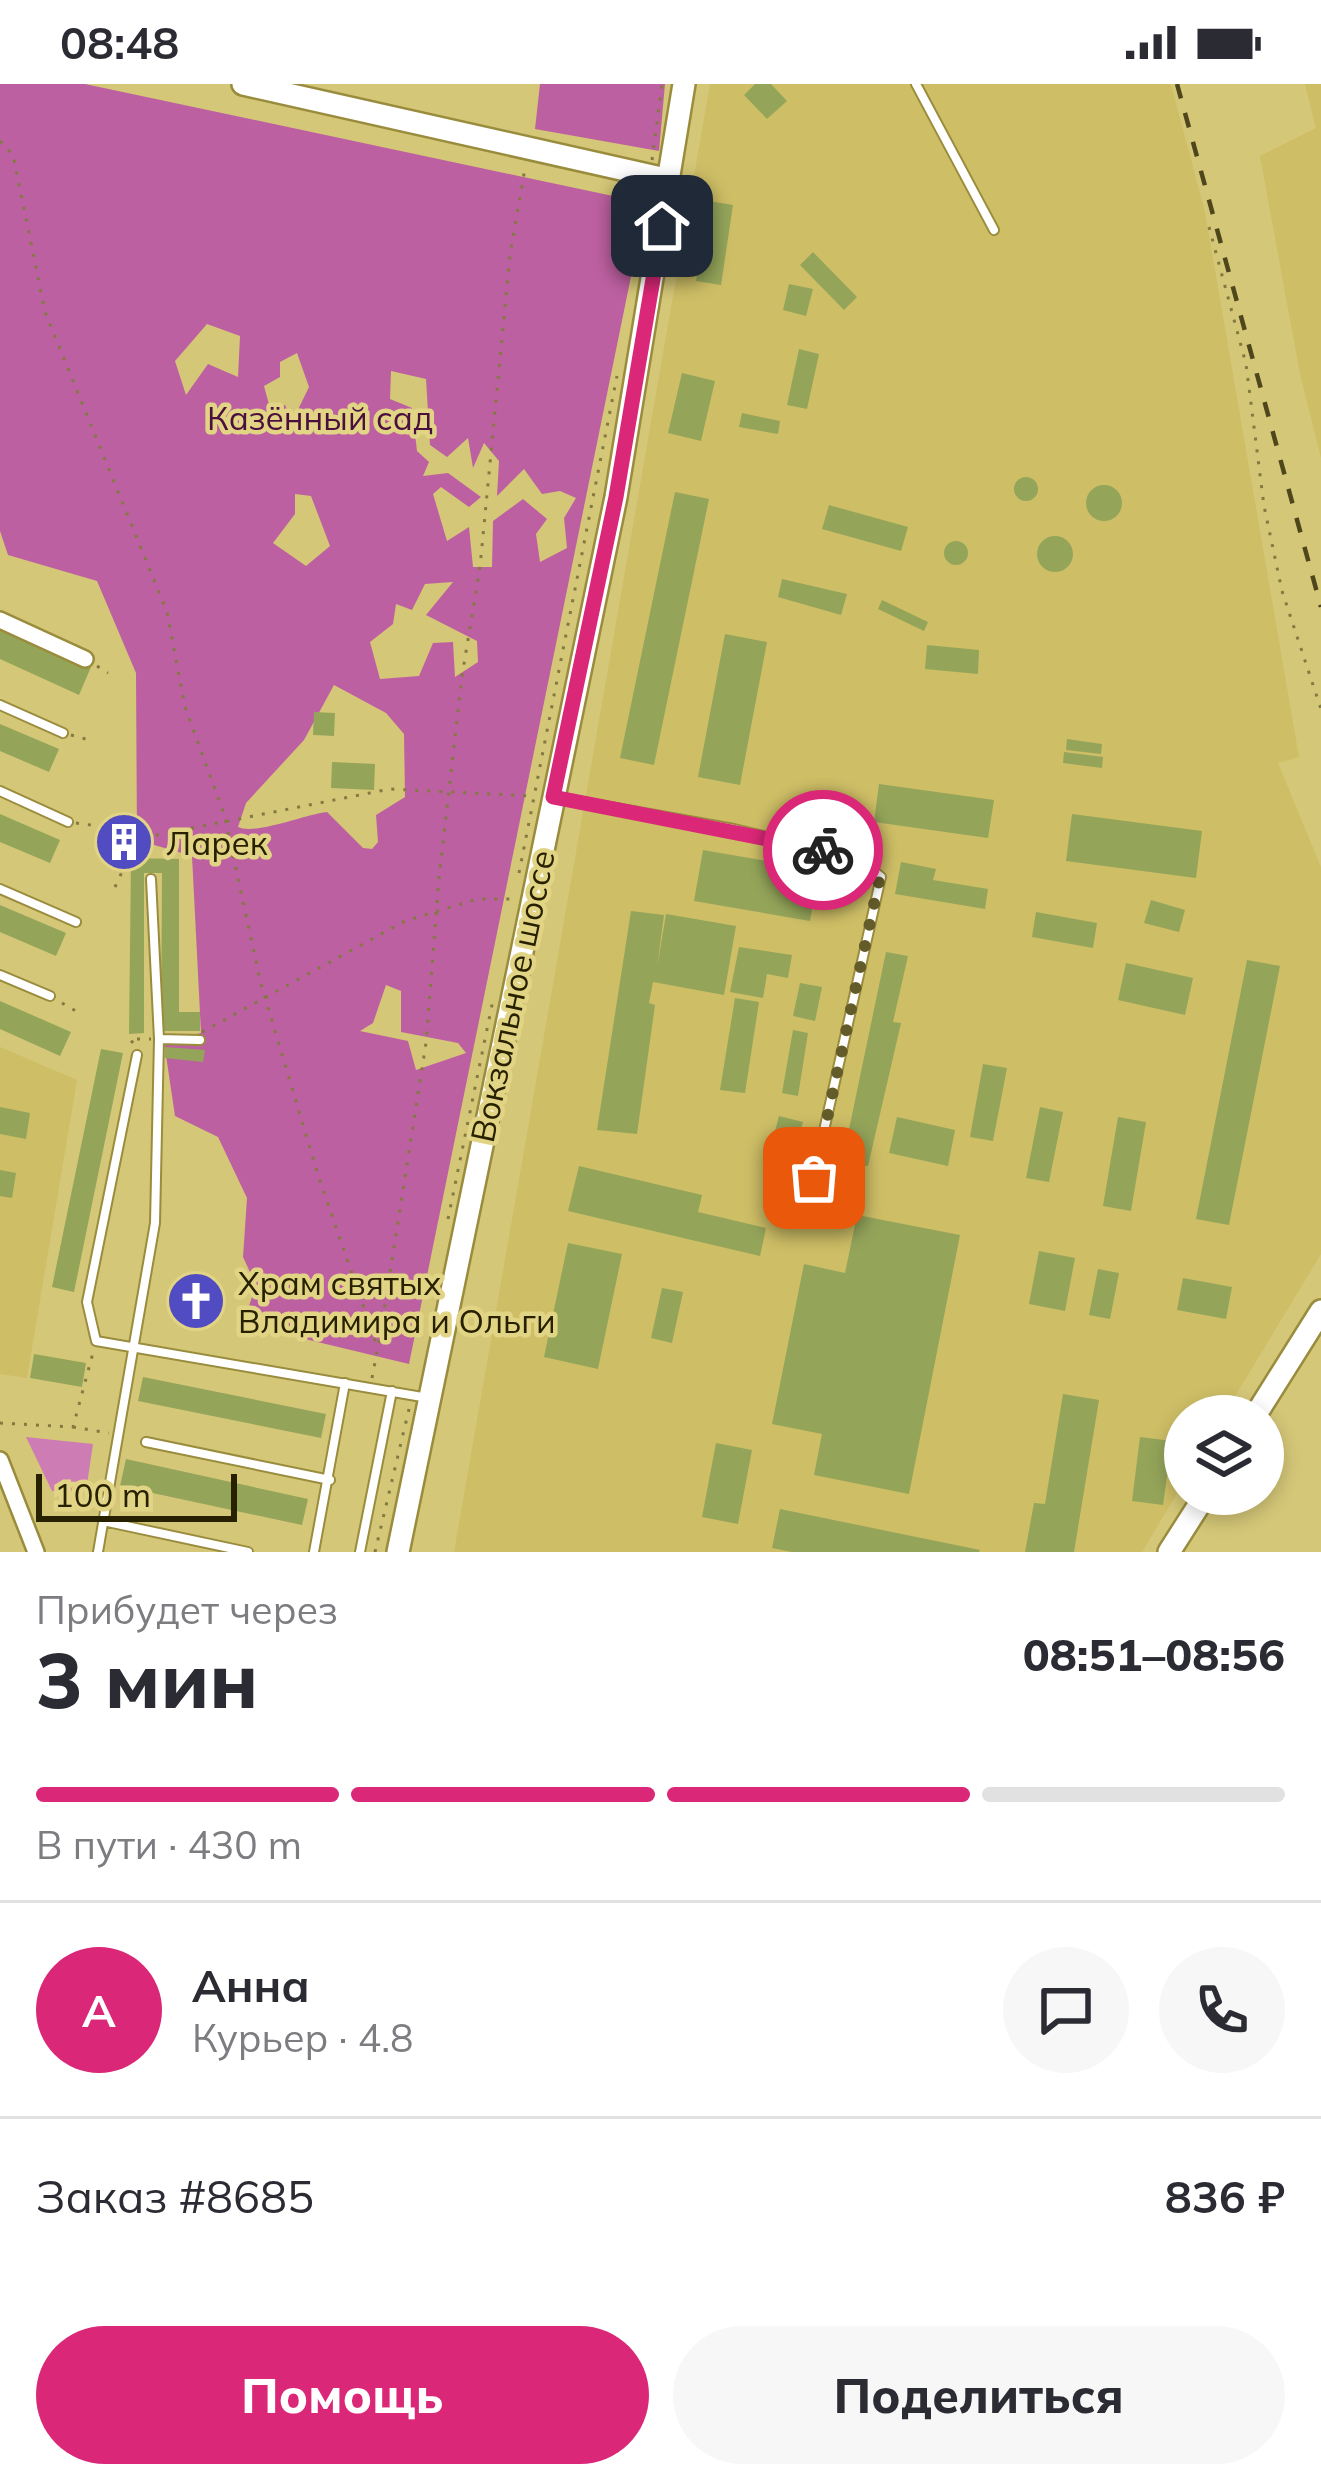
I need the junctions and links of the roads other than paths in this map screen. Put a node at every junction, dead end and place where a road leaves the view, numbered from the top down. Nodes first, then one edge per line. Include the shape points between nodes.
1 (243, 84) edge
2 (684, 84) edge
3 (916, 84) edge
4 (661, 177) junction
5 (994, 230) dead end
6 (0, 620) edge
7 (85, 659) dead end
8 (0, 704) edge
9 (63, 733) road end
10 (0, 791) edge
11 (544, 796) junction
12 (68, 822) road end
13 (151, 879) dead end
14 (0, 889) edge
15 (76, 922) dead end
16 (0, 974) edge
17 (50, 996) road end
18 (159, 1040) junction
19 (200, 1040) road end
20 (136, 1055) dead end
21 (805, 1215) dead end
22 (1320, 1315) edge
23 (135, 1349) junction
24 (345, 1384) junction
25 (392, 1391) junction
26 (1269, 1395) edge
27 (422, 1397) junction
28 (146, 1442) dead end
29 (0, 1460) edge
30 (330, 1480) junction
31 (1193, 1515) edge
32 (103, 1521) junction
33 (36, 1552) edge
34 (98, 1552) edge
35 (248, 1552) edge
36 (314, 1552) edge
37 (361, 1552) edge
38 (398, 1552) edge
39 (1169, 1552) edge

1 - 4 main road
2 - 4 main road, Вокзальное шоссе
3 - 5 lane
4 - 11 main road, Вокзальное шоссе via 616,497
6 - 7 street
8 - 9 lane
10 - 12 lane
11 - 21 lane via 856,858 880,877
11 - 27 main road, Вокзальное шоссе
13 - 18 lane
14 - 15 lane
16 - 17 lane
18 - 19 lane
18 - 23 lane via 155,1223
20 - 23 lane via 87,1302 96,1341
22 - 26 main road
23 - 24 lane
23 - 32 lane
24 - 25 lane
24 - 30 lane
25 - 27 lane
25 - 37 lane
27 - 38 main road, Вокзальное шоссе
28 - 30 lane
29 - 33 street
30 - 36 lane
31 - 39 main road
32 - 34 lane
32 - 35 lane

